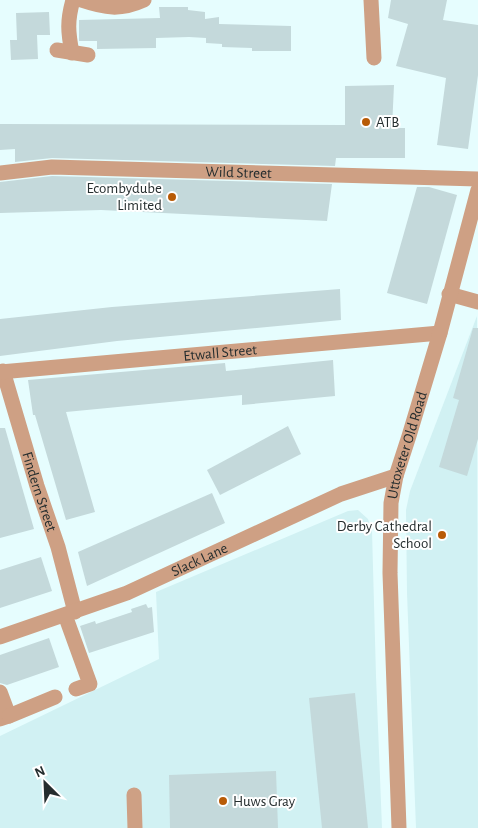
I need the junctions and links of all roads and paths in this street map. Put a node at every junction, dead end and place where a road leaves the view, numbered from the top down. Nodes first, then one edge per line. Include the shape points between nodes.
1 (73, 0) edge
2 (81, 0) edge
3 (144, 0) edge
4 (371, 0) edge
5 (88, 55) dead end
6 (374, 58) dead end
7 (0, 172) edge
8 (478, 178) edge
9 (478, 190) edge
10 (450, 294) junction
11 (478, 302) edge
12 (440, 333) junction
13 (2, 371) edge
14 (396, 476) junction
15 (70, 613) junction
16 (0, 637) edge
17 (76, 689) dead end
18 (0, 692) edge
19 (55, 697) dead end
20 (4, 718) edge
21 (134, 795) dead end
22 (135, 828) edge
23 (399, 828) edge

1 - 5 street via 64,51
2 - 3 street via 106,8 130,6
4 - 6 street
7 - 8 street, Wild Street via 52,167
9 - 10 street, Uttoxeter Old Road
10 - 11 street
10 - 12 street, Uttoxeter Old Road
12 - 13 street, Etwall Street
12 - 14 street, Uttoxeter Old Road
13 - 15 street, Findern Street via 58,547
14 - 15 street, Slack Lane via 340,494 126,593
14 - 23 street, Uttoxeter Old Road via 390,514 390,573
15 - 16 street, Slack Lane
15 - 17 street, Findern Street via 90,684
18 - 20 street
19 - 20 street
21 - 22 street

